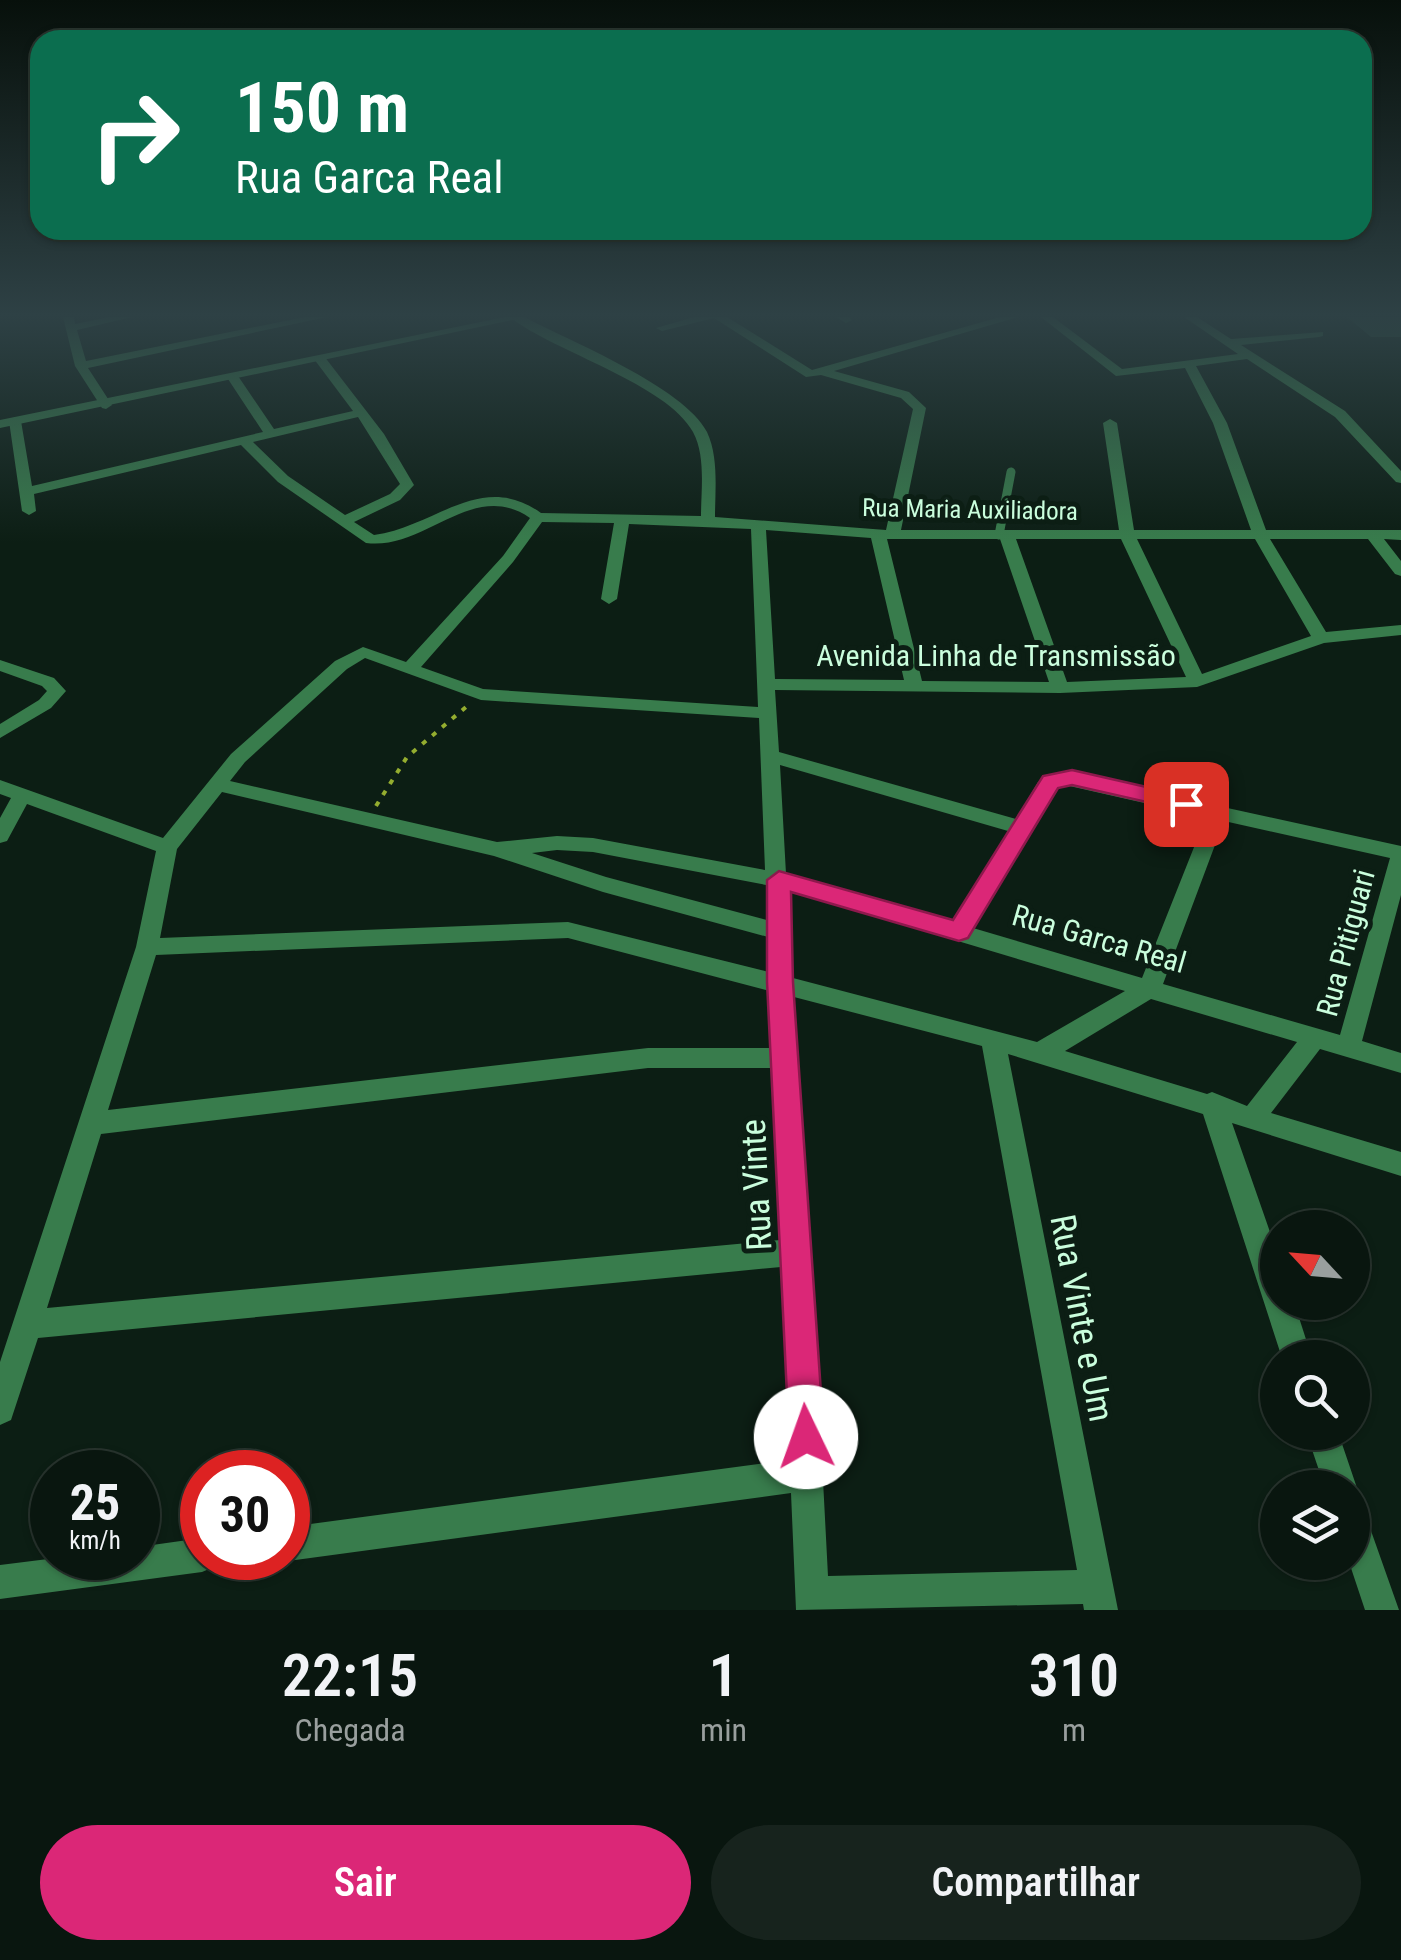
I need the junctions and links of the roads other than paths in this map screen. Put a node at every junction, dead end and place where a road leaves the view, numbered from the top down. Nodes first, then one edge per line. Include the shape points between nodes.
1 (98, 392) edge
2 (169, 392) edge
3 (243, 392) edge
4 (345, 392) edge
5 (652, 392) edge
6 (896, 392) edge
7 (1204, 392) edge
8 (1302, 392) edge
9 (106, 405) junction
10 (360, 413) junction
11 (7, 422) edge
12 (1110, 423) dead end
13 (272, 436) junction
14 (246, 443) junction
15 (1011, 470) dead end
16 (1401, 479) edge
17 (24, 492) junction
18 (29, 511) dead end
19 (538, 517) junction
20 (344, 520) junction
21 (708, 521) junction
22 (622, 522) junction
23 (758, 524) junction
24 (886, 534) junction
25 (1401, 535) edge
26 (1003, 536) junction
27 (1373, 536) junction
28 (1261, 537) junction
29 (1128, 538) junction
30 (1401, 571) edge
31 (609, 600) dead end
32 (1401, 630) edge
33 (1321, 638) junction
34 (0, 665) edge
35 (411, 667) junction
36 (1197, 682) junction
37 (764, 684) junction
38 (915, 688) junction
39 (1060, 688) junction
40 (768, 713) junction
41 (0, 732) edge
42 (771, 756) junction
43 (215, 784) junction
44 (0, 787) edge
45 (22, 796) junction
46 (1218, 811) junction
47 (1022, 828) junction
48 (0, 836) edge
49 (167, 847) junction
50 (497, 849) junction
51 (1401, 854) edge
52 (779, 880) junction
53 (781, 932) junction
54 (959, 932) junction
55 (147, 947) junction
56 (780, 982) junction
57 (1150, 988) junction
58 (1316, 1036) junction
59 (993, 1039) junction
60 (1349, 1046) junction
61 (1040, 1053) junction
62 (784, 1058) junction
63 (1401, 1062) edge
64 (1212, 1103) junction
65 (1254, 1116) junction
66 (89, 1124) junction
67 (1401, 1164) edge
68 (1260, 1246) edge
69 (796, 1252) junction
70 (28, 1324) junction
71 (0, 1410) edge
72 (809, 1474) junction
73 (310, 1541) edge
74 (180, 1558) edge
75 (1370, 1575) edge
76 (0, 1582) edge
77 (1098, 1599) edge
78 (813, 1602) edge
79 (1382, 1610) edge

1 - 9 street
2 - 9 street
3 - 13 street
4 - 10 street
5 - 21 street via 695,424 705,446
6 - 24 street via 920,408
7 - 28 street
8 - 16 street via 1355,426
9 - 11 street
10 - 13 street
10 - 20 street via 408,484
11 - 17 street
12 - 29 street
13 - 14 street
14 - 17 street
14 - 20 street, Rua Maria Auxiliadora via 283,479
15 - 26 lane
17 - 18 street
19 - 20 street, Rua Maria Auxiliadora via 519,500 504,498 381,540 364,538
19 - 22 street, Rua Maria Auxiliadora
19 - 35 street
21 - 22 street, Rua Maria Auxiliadora
21 - 23 street, Rua Maria Auxiliadora
22 - 31 street
23 - 24 street, Rua Maria Auxiliadora
23 - 37 street, Rua Vinte
24 - 26 street, Rua Maria Auxiliadora
24 - 38 street
25 - 27 street, Rua Maria Auxiliadora
26 - 29 street, Rua Maria Auxiliadora
26 - 39 street
27 - 28 street, Rua Maria Auxiliadora
27 - 30 street
28 - 29 street, Rua Maria Auxiliadora
28 - 33 street
29 - 36 street
32 - 33 street, Avenida Linha de Transmissão
33 - 36 street, Avenida Linha de Transmissão
34 - 41 street via 57,691
35 - 40 street via 481,694
35 - 43 street via 362,652
36 - 39 street, Avenida Linha de Transmissão
37 - 38 street, Avenida Linha de Transmissão
37 - 40 street, Rua Vinte
38 - 39 street, Avenida Linha de Transmissão
40 - 42 street, Rua Vinte
42 - 47 street
42 - 52 street, Rua Vinte
43 - 49 street
43 - 50 street
44 - 45 street
45 - 48 street
45 - 49 street
46 - 47 street via 1072,778 1051,782
46 - 51 street
46 - 57 street
47 - 54 street
49 - 55 street
50 - 52 street, Rua Garca Real via 594,845
50 - 53 street
51 - 60 street, Rua Pitiguari
52 - 53 street, Rua Vinte
52 - 54 street, Rua Garca Real
53 - 56 street, Rua Vinte
54 - 57 street, Rua Garca Real
55 - 56 street via 568,930
55 - 66 street
56 - 59 street
56 - 62 street, Rua Vinte
57 - 58 street, Rua Garca Real
57 - 61 street
58 - 60 street, Rua Garca Real
58 - 65 street
59 - 61 street
59 - 77 street, Rua Vinte e Um
60 - 63 street, Rua Garca Real
61 - 64 street
62 - 66 street via 648,1058
62 - 69 street, Rua Vinte
64 - 65 street
64 - 68 street
65 - 67 street
66 - 70 street
69 - 70 street
69 - 72 street, Rua Vinte
70 - 71 street
72 - 73 street
72 - 78 street, Rua Vinte
74 - 76 street
75 - 79 street
77 - 78 street

